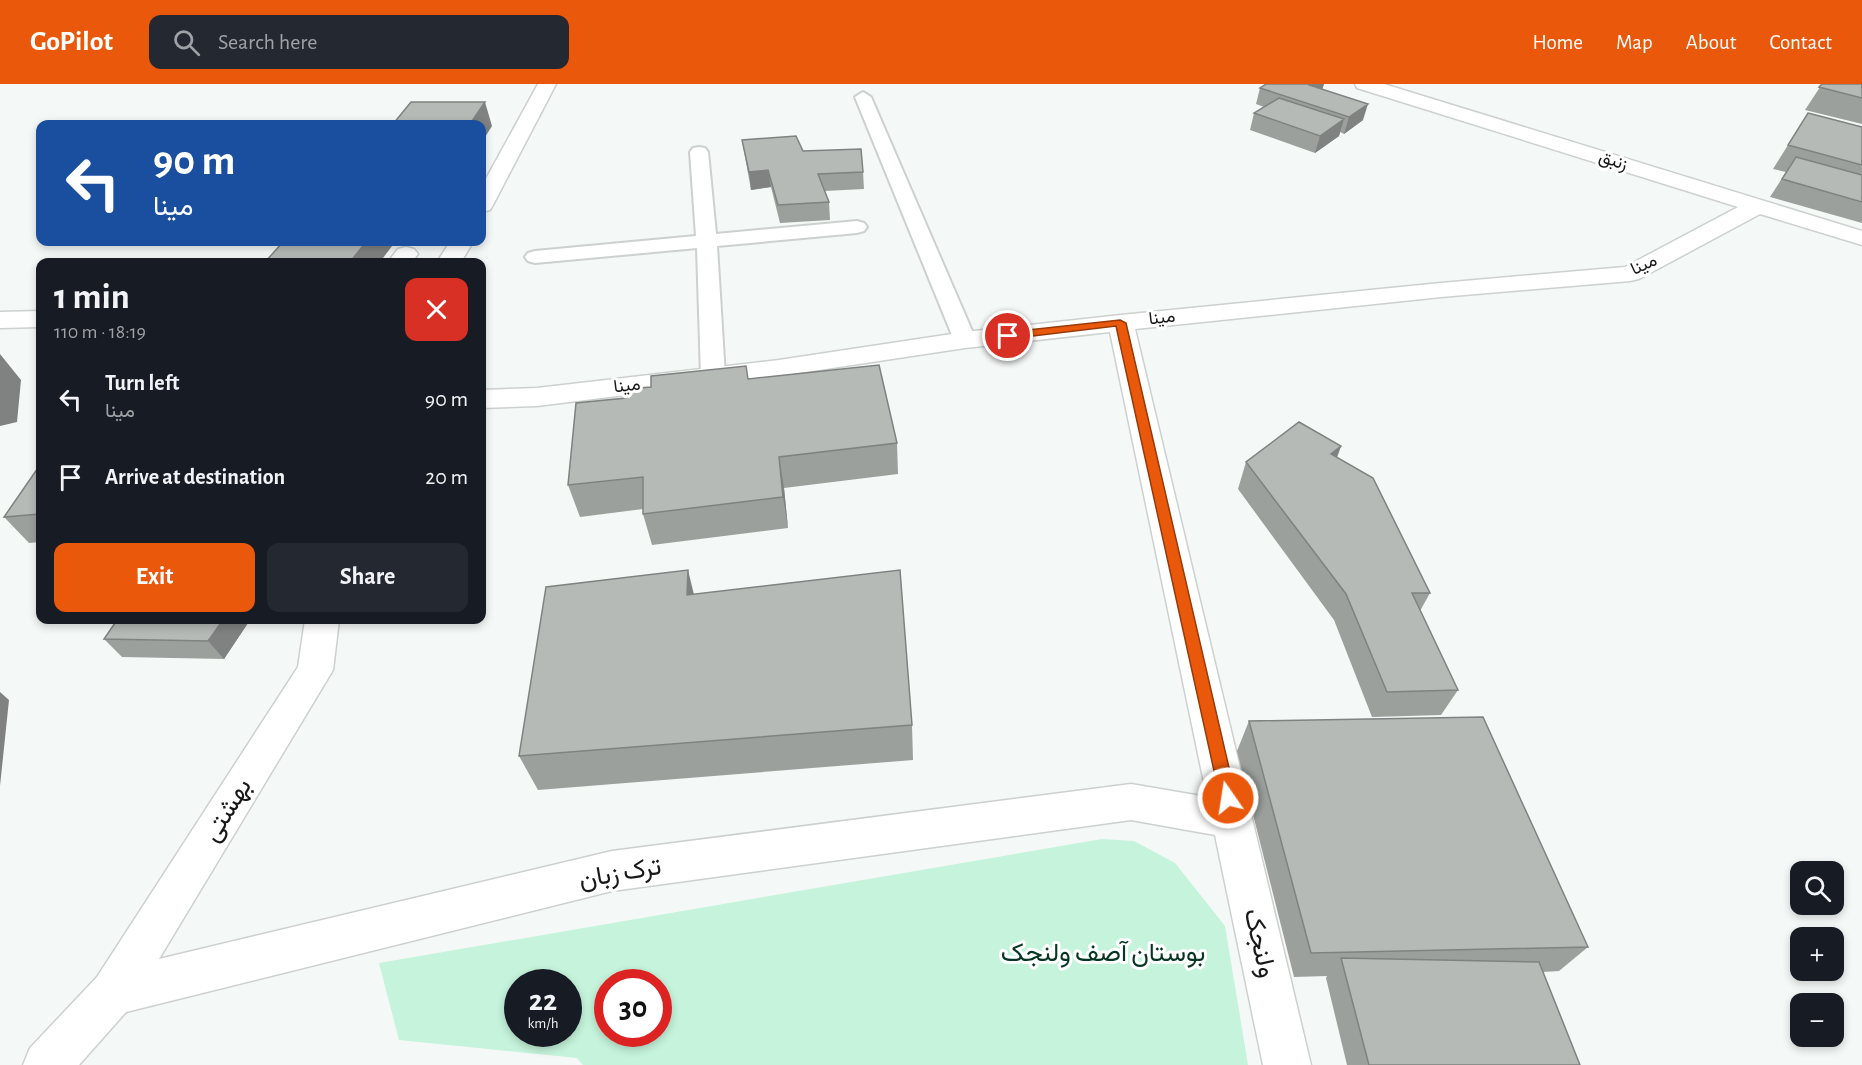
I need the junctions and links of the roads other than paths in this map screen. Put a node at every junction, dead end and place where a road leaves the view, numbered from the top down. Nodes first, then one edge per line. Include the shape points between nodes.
1 (547, 84) edge
2 (1364, 84) edge
3 (863, 97) dead end
4 (699, 152) dead end
5 (486, 198) edge
6 (1758, 206) junction
7 (857, 227) dead end
8 (1862, 238) edge
9 (707, 242) junction
10 (535, 257) dead end
11 (36, 319) edge
12 (0, 320) edge
13 (1120, 323) junction
14 (966, 340) junction
15 (714, 376) junction
16 (486, 399) edge
17 (321, 624) edge
18 (1233, 820) junction
19 (113, 993) junction
20 (47, 1065) edge
21 (1287, 1065) edge

1 - 5 street
2 - 6 street, زنبق
3 - 14 lane
4 - 9 lane
6 - 8 street, زنبق
6 - 13 street, مینا via 1630,274
7 - 9 lane
9 - 10 lane
9 - 15 lane
11 - 12 street
13 - 14 street, مینا
13 - 18 street, ولنجک
14 - 15 street, مینا
15 - 16 street, مینا via 537,397
17 - 19 street, بهشتی via 315,670
18 - 19 street, ترک زبان via 1131,802 612,871
18 - 21 street, ولنجک
19 - 20 street

